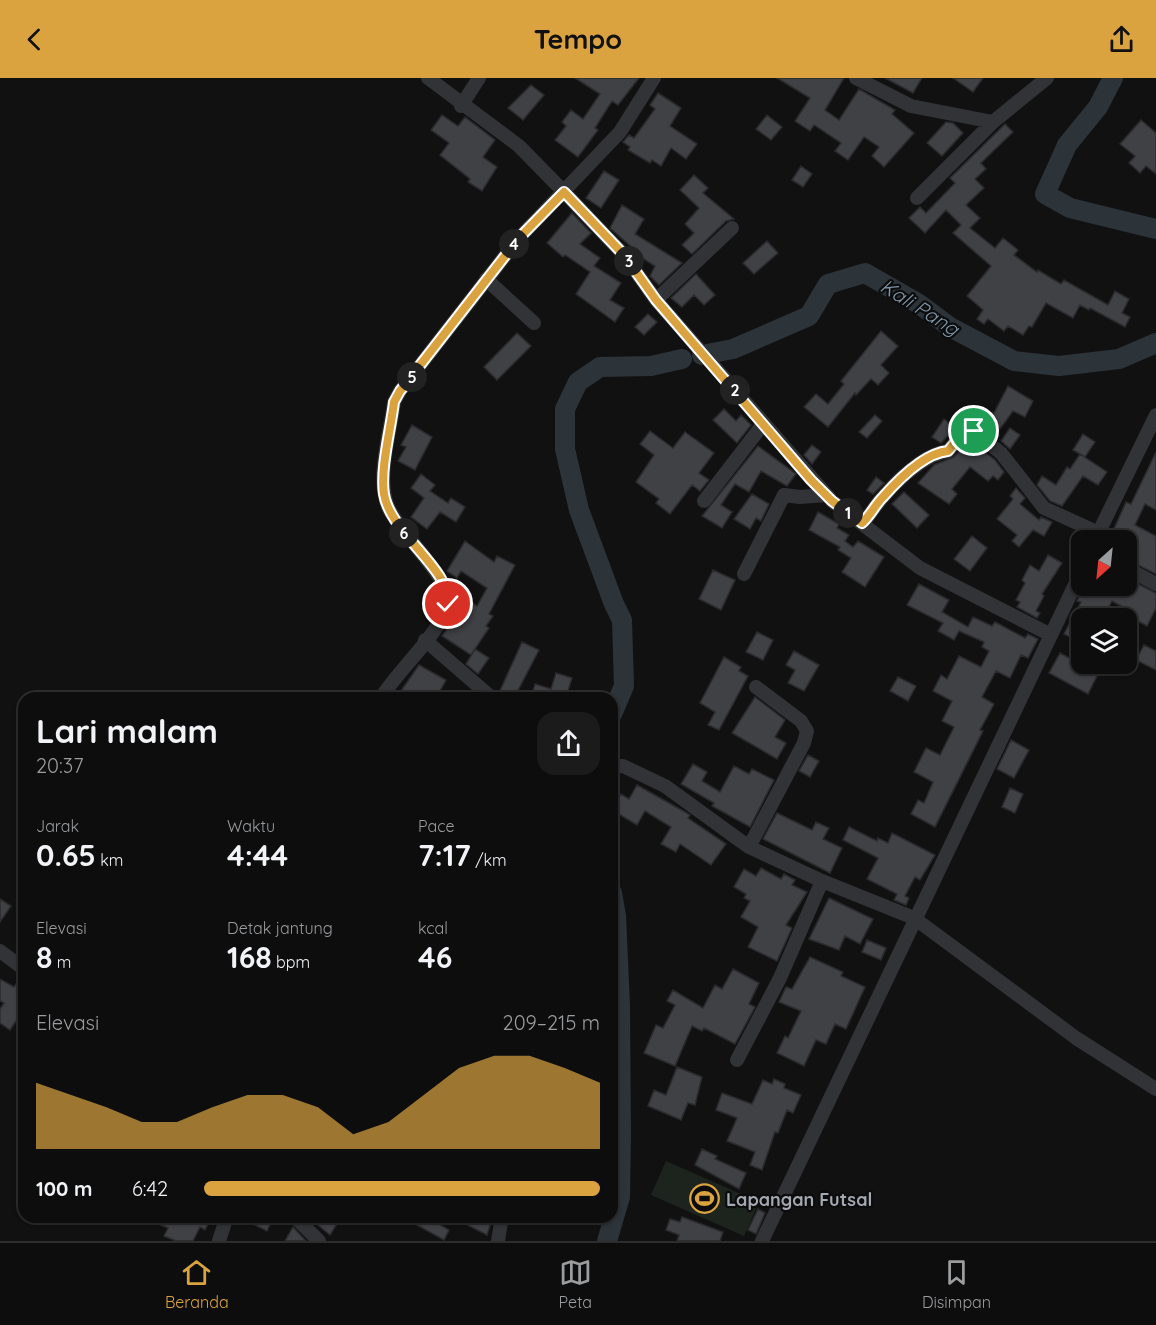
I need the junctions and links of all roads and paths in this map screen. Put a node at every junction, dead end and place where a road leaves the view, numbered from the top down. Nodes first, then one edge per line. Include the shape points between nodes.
1 (428, 78) edge
2 (479, 78) edge
3 (654, 78) edge
4 (856, 78) edge
5 (1047, 78) edge
6 (461, 105) junction
7 (993, 122) junction
8 (564, 192) junction
9 (917, 198) dead end
10 (732, 228) dead end
11 (486, 279) junction
12 (656, 300) junction
13 (534, 323) dead end
14 (1156, 415) edge
15 (764, 423) junction
16 (827, 495) junction
17 (704, 501) dead end
18 (862, 523) junction
19 (1085, 530) edge
20 (1100, 530) edge
21 (744, 574) dead end
22 (1137, 574) edge
23 (1156, 584) edge
24 (1071, 593) edge
25 (1051, 635) junction
26 (425, 640) junction
27 (756, 687) dead end
28 (386, 692) edge
29 (485, 692) edge
30 (618, 766) edge
31 (749, 847) junction
32 (822, 881) junction
33 (914, 918) junction
34 (0, 951) edge
35 (18, 964) edge
36 (737, 1060) dead end
37 (1156, 1089) edge
38 (223, 1223) edge
39 (301, 1223) edge
40 (501, 1223) edge
41 (219, 1241) edge
42 (319, 1241) edge
43 (498, 1241) edge
44 (762, 1241) edge

1 - 6 street
2 - 6 street
3 - 8 street via 620,132
4 - 7 street via 911,106
5 - 7 street
6 - 8 street via 519,146
7 - 9 street
8 - 11 street
8 - 12 street via 624,255
10 - 12 street
11 - 13 street
11 - 26 street via 394,402 384,494 400,529 434,571 448,598 442,616
12 - 15 street
14 - 20 street
15 - 16 street
15 - 17 street
16 - 18 street
16 - 21 street via 784,495
18 - 19 street via 902,479 936,453 948,451 963,433 971,430 1001,453 1044,507
18 - 25 street via 920,568
22 - 23 street
24 - 25 street
25 - 33 street
26 - 28 street
26 - 29 street
27 - 31 street via 801,721 807,731
30 - 31 street via 665,786
31 - 32 street
32 - 33 street
32 - 36 street via 780,978
33 - 37 street via 1076,1038
33 - 44 street
34 - 35 street
38 - 41 street
39 - 42 street
40 - 43 street

